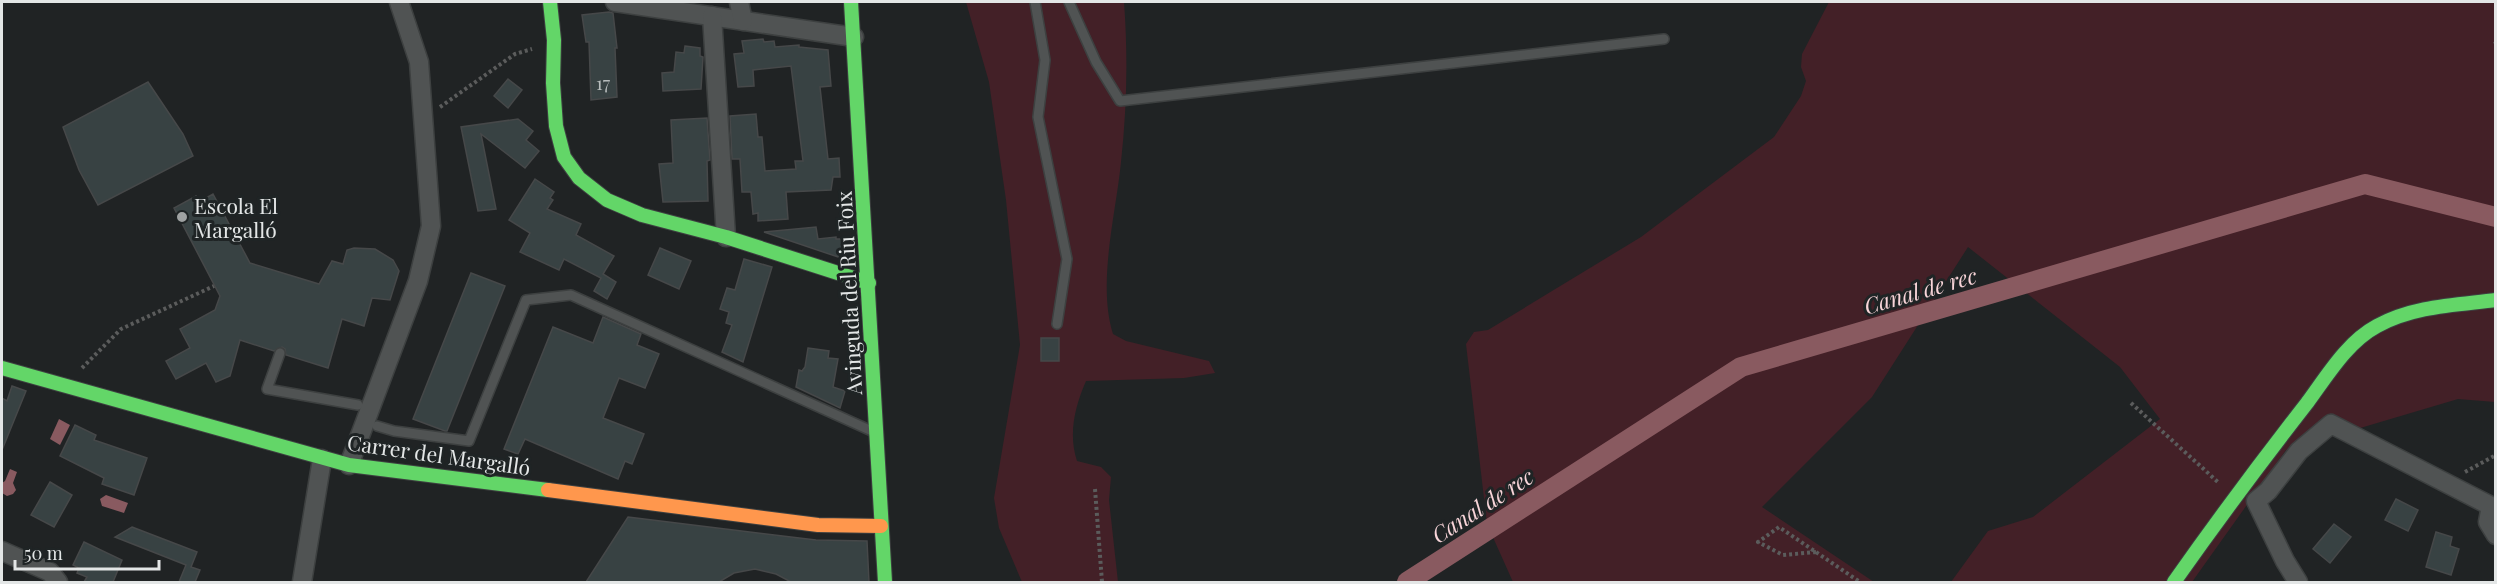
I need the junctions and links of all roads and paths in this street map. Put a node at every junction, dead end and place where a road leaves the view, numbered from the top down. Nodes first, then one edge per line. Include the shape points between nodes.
1 (399, 2) edge
2 (550, 2) edge
3 (615, 2) edge
4 (739, 2) edge
5 (852, 2) edge
6 (1035, 2) edge
7 (1069, 2) edge
8 (712, 16) junction
9 (743, 21) junction
10 (854, 37) junction
11 (1664, 39) dead end
12 (542, 46) dead end
13 (435, 111) dead end
14 (726, 237) junction
15 (869, 283) junction
16 (214, 286) dead end
17 (2496, 300) edge
18 (1058, 324) dead end
19 (280, 353) dead end
20 (2, 368) edge
21 (78, 373) dead end
22 (2131, 403) dead end
23 (358, 405) dead end
24 (377, 426) dead end
25 (876, 433) junction
26 (2496, 455) edge
27 (322, 459) junction
28 (349, 465) junction
29 (2446, 483) junction
30 (1095, 489) dead end
31 (2238, 493) junction
32 (2256, 501) junction
33 (881, 526) junction
34 (2496, 535) edge
35 (2, 551) edge
36 (1816, 552) junction
37 (58, 582) edge
38 (302, 582) edge
39 (885, 582) edge
40 (1102, 582) edge
41 (1860, 582) edge
42 (2174, 582) edge
43 (2298, 582) edge

1 - 28 street via 419,62 431,226 417,281
2 - 14 street via 556,126 564,157 579,178 607,200 642,215
3 - 8 street
4 - 9 street
5 - 10 street, Avinguda del Riu Foix
6 - 18 lane via 1045,60 1038,117 1068,259
7 - 11 lane via 1096,62 1120,101
8 - 9 street
8 - 14 street
9 - 10 street
10 - 15 street, Avinguda del Riu Foix
12 - 13 path via 515,54
14 - 15 street
15 - 25 street, Avinguda del Riu Foix
16 - 21 path via 121,329
17 - 31 street via 2420,311 2388,320 2361,336
19 - 23 lane via 267,389
20 - 27 street, Carrer del Margalló
22 - 31 path
24 - 25 lane via 469,441 526,300 572,295
25 - 33 street, Avinguda del Riu Foix
26 - 29 path
27 - 28 street, Carrer del Margalló
27 - 38 street
28 - 33 street, Carrer del Margalló via 818,525
29 - 32 street via 2331,424 2299,451
29 - 34 street via 2491,506 2488,522
30 - 40 path
31 - 32 street
31 - 42 street
32 - 43 street
33 - 39 street, Avinguda del Riu Foix
35 - 37 street via 50,572
36 - 36 path via 1779,527 1758,542 1783,555
36 - 41 path

